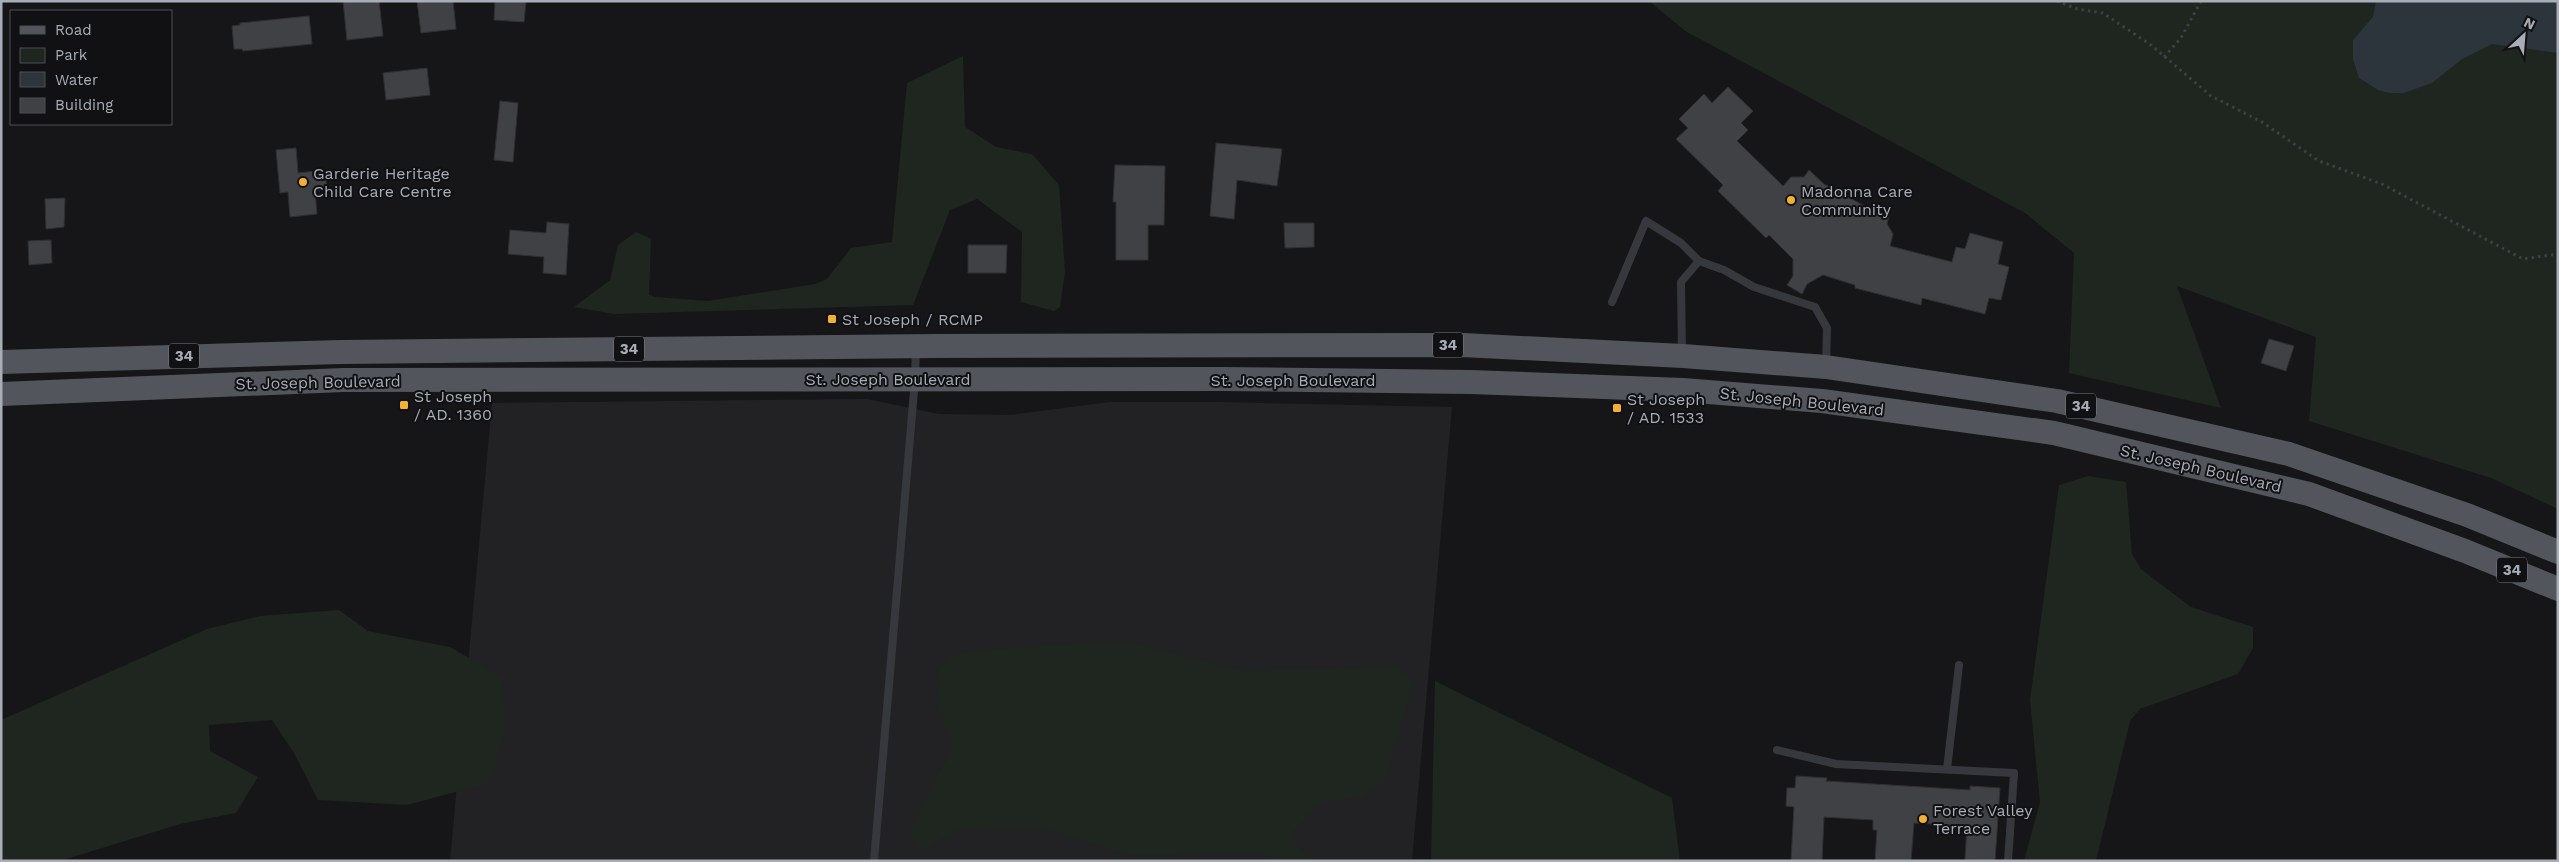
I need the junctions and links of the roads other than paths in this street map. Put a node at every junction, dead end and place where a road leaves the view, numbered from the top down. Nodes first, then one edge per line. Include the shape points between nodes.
1 (1699, 261) junction
2 (1612, 302) dead end
3 (1213, 345) junction
4 (916, 346) junction
5 (341, 352) junction
6 (1683, 356) junction
7 (26, 360) junction
8 (1, 362) edge
9 (1826, 367) junction
10 (915, 379) junction
11 (1215, 379) junction
12 (343, 380) junction
13 (1683, 390) junction
14 (29, 392) junction
15 (1, 394) edge
16 (2558, 552) edge
17 (2558, 589) edge
18 (1959, 665) dead end
19 (1777, 750) dead end
20 (1947, 769) junction
21 (874, 861) edge
22 (2008, 861) edge

1 - 2 lane via 1681,244 1646,221
1 - 6 lane via 1681,282
1 - 9 lane via 1724,270 1754,287 1815,307 1827,328
3 - 4 main road, St. Joseph Boulevard / 34
3 - 6 main road, St. Joseph Boulevard / 34 via 1463,345
3 - 11 main road
4 - 5 main road, St. Joseph Boulevard / 34
4 - 10 lane
5 - 7 main road, St. Joseph Boulevard / 34
5 - 12 main road
6 - 9 main road, St. Joseph Boulevard / 34
6 - 13 main road
7 - 8 main road, St. Joseph Boulevard / 34
7 - 14 main road
9 - 16 main road, St. Joseph Boulevard / 34 via 2057,401 2289,454 2467,515
10 - 11 main road, St. Joseph Boulevard / 34
10 - 12 main road, St. Joseph Boulevard / 34
10 - 21 lane
11 - 13 main road, St. Joseph Boulevard / 34 via 1470,382
12 - 14 main road, St. Joseph Boulevard / 34
13 - 17 main road, St. Joseph Boulevard / 34 via 1822,401 2054,433 2309,494
14 - 15 main road, St. Joseph Boulevard / 34
18 - 20 lane
19 - 20 lane via 1836,764
20 - 22 lane via 2014,772

